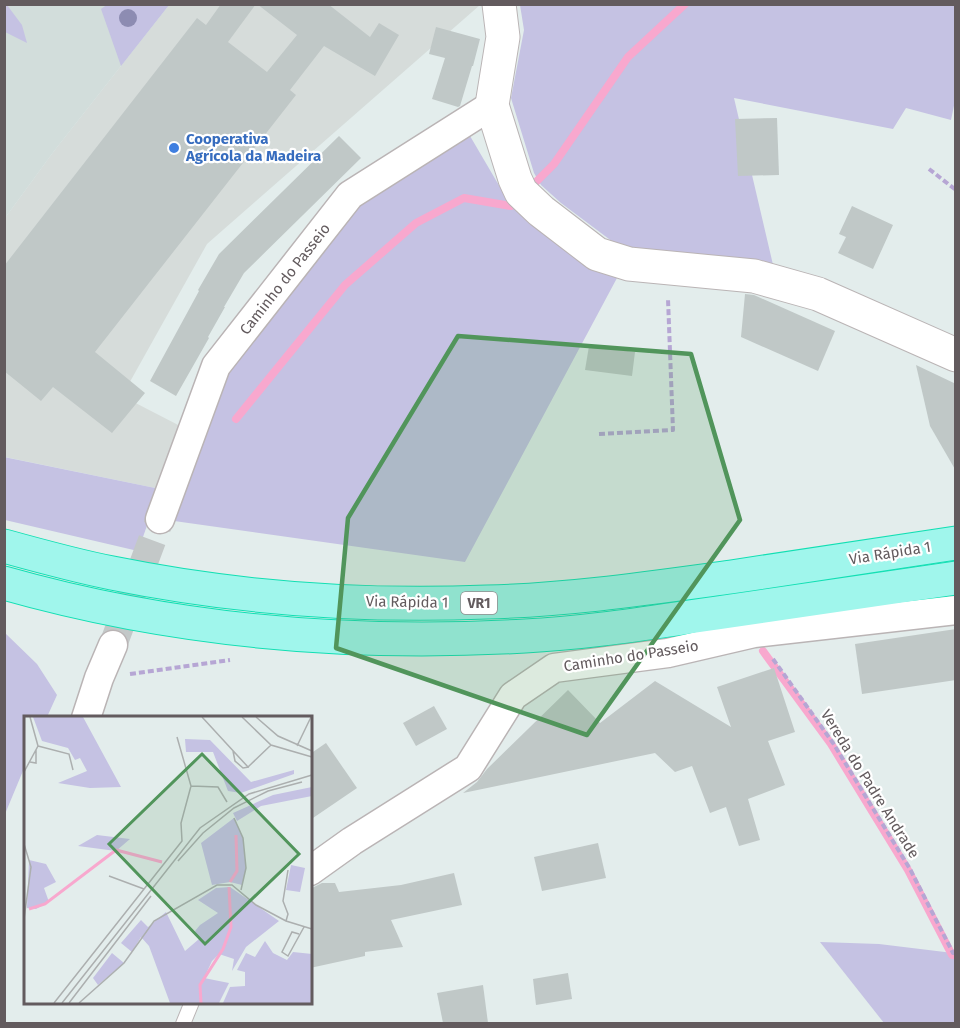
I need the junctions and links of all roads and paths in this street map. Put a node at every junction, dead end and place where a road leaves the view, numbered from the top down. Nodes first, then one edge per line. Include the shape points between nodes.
1 (499, 4) edge
2 (492, 105) junction
3 (929, 169) dead end
4 (956, 190) edge
5 (666, 268) junction
6 (956, 355) edge
7 (599, 434) dead end
8 (160, 519) tunnel mouth
9 (956, 543) edge
10 (4, 546) edge
11 (956, 578) edge
12 (4, 583) edge
13 (956, 610) edge
14 (754, 633) junction
15 (113, 645) tunnel mouth
16 (86, 716) edge
17 (312, 870) edge
18 (955, 954) edge
19 (191, 1004) edge
20 (183, 1023) edge

1 - 2 street via 504,37
2 - 5 street via 515,180 521,192 541,211 597,254 629,264
2 - 8 street, Caminho do Passeio via 350,195 216,366
3 - 4 path
5 - 6 street via 754,276 818,294
5 - 7 path via 673,430
9 - 10 highway, Via Rápida 1 / VR1 via 574,597 400,603 266,596 183,585 112,573
11 - 12 highway via 593,630 437,639 317,636 242,629 94,605
13 - 14 street, Caminho do Passeio
14 - 17 street, Caminho do Passeio via 668,653 554,668 513,696 468,768
14 - 18 path, Vereda do Padre Andrade via 832,743 910,869
15 - 16 street
19 - 20 lane

